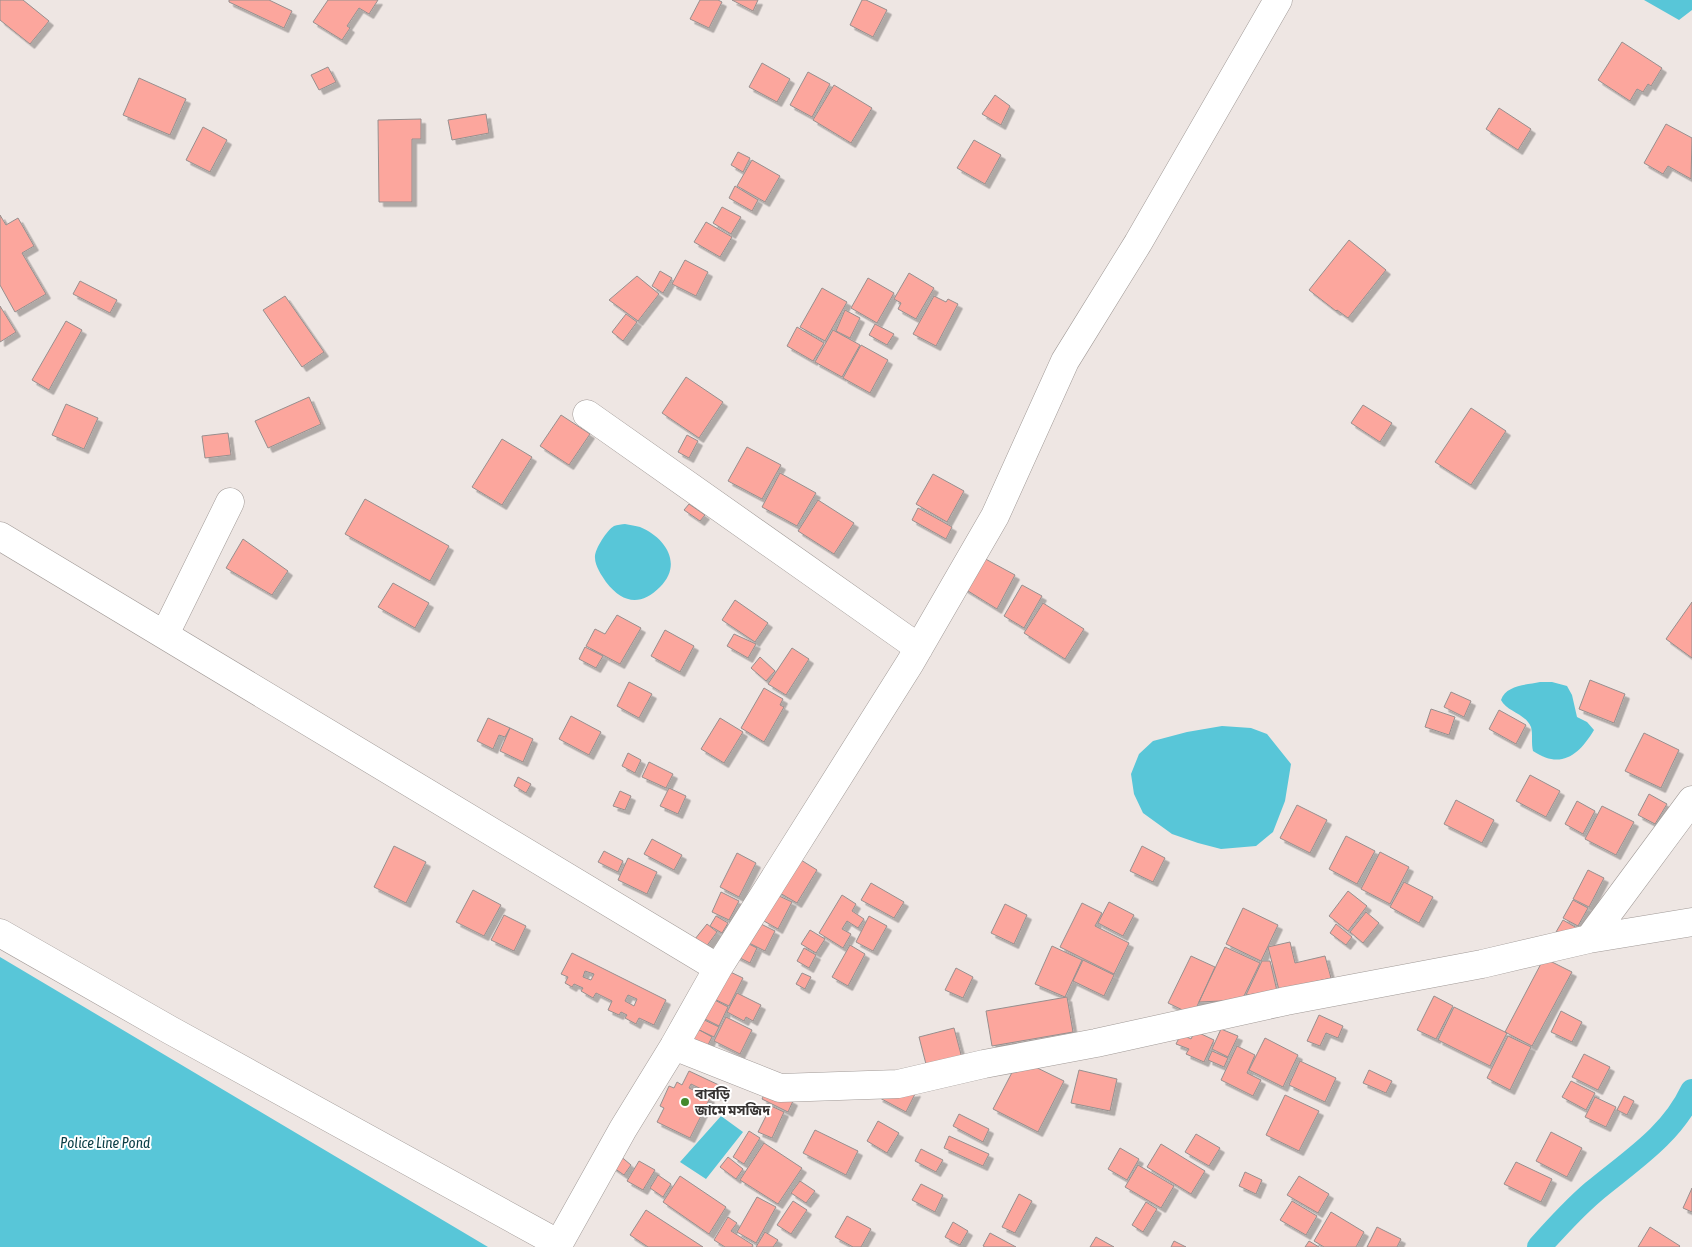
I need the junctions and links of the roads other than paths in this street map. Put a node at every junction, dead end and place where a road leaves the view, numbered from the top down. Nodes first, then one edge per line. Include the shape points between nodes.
1 (1278, 0) edge
2 (587, 414) dead end
3 (230, 502) dead end
4 (0, 536) edge
5 (165, 634) junction
6 (919, 648) junction
7 (1692, 800) edge
8 (1692, 922) edge
9 (0, 933) edge
10 (1589, 938) junction
11 (718, 968) junction
12 (674, 1046) junction
13 (558, 1246) edge

1 - 6 street via 1138,243 1065,361 995,516
2 - 6 street
3 - 5 street
4 - 5 street
5 - 11 street
6 - 11 street
7 - 10 street
8 - 10 street
9 - 13 street
10 - 12 street via 1482,964 1286,1001 898,1084 780,1088
11 - 12 street
12 - 13 street

